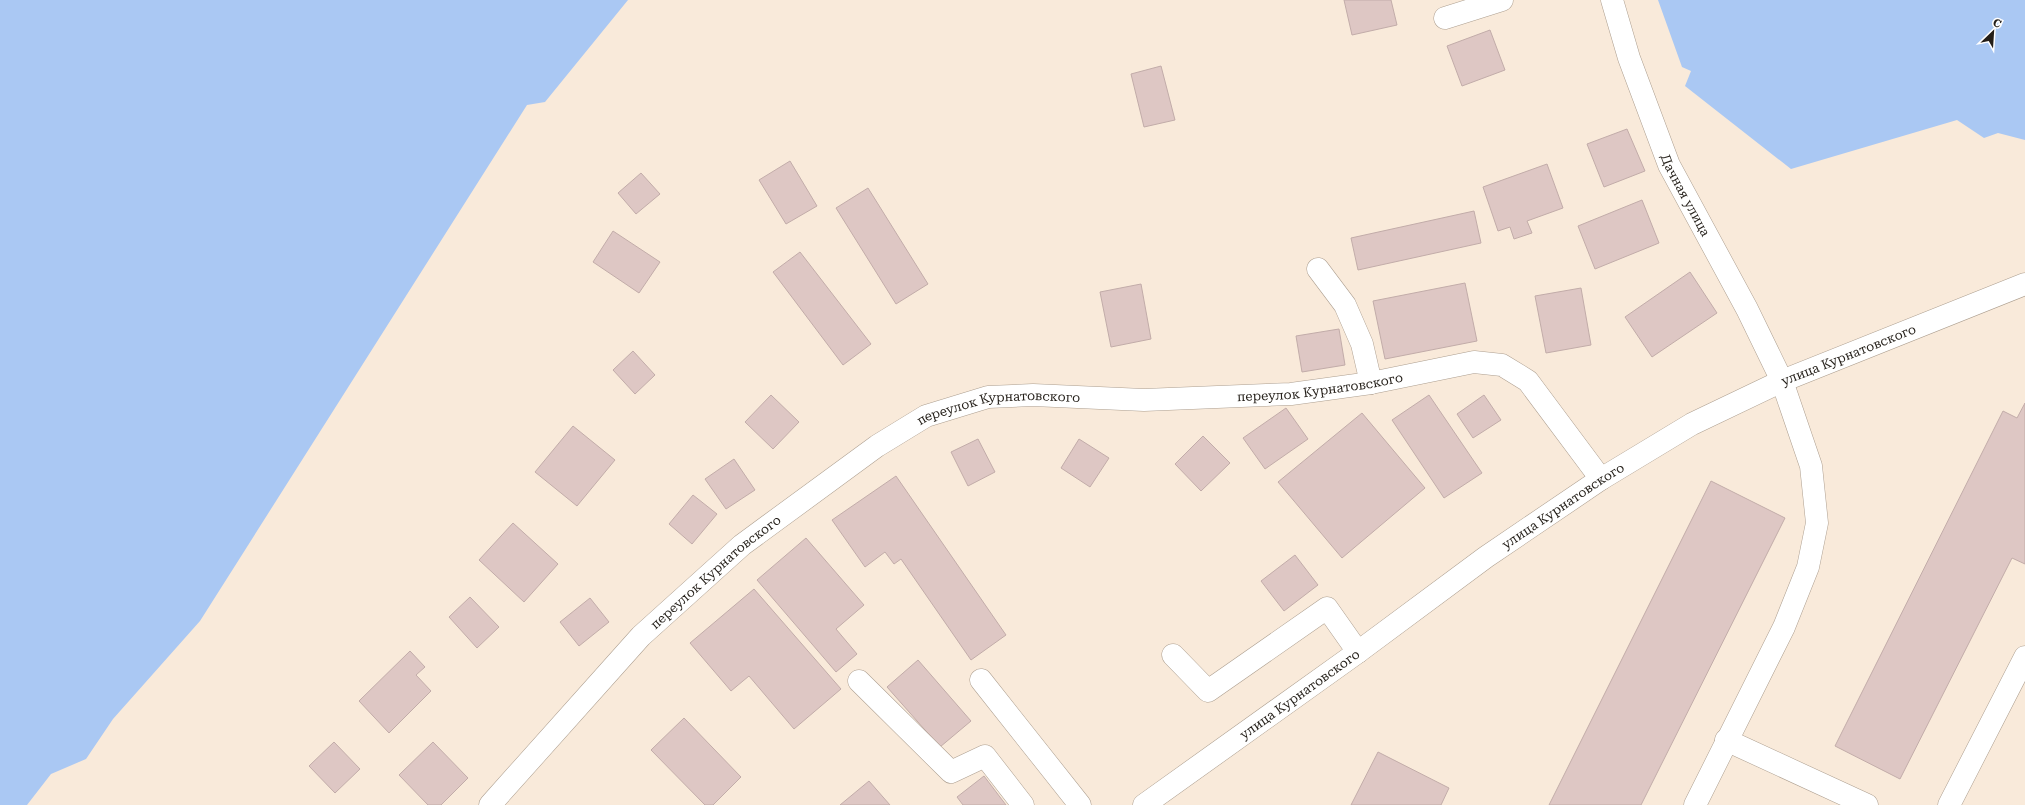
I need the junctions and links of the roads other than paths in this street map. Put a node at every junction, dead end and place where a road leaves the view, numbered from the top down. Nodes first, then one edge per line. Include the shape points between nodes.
1 (1502, 0) edge
2 (1612, 0) edge
3 (1445, 18) dead end
4 (1318, 269) dead end
5 (2025, 284) edge
6 (1782, 381) junction
7 (1371, 383) junction
8 (1601, 480) junction
9 (1358, 652) junction
10 (1173, 655) dead end
11 (2025, 657) edge
12 (981, 680) dead end
13 (859, 681) dead end
14 (1726, 740) junction
15 (490, 805) edge
16 (1023, 805) edge
17 (1080, 805) edge
18 (1144, 805) edge
19 (1695, 805) edge
20 (1867, 805) edge
21 (1949, 805) edge

1 - 3 street
2 - 6 street, Дачная улица via 1629,58 1669,165 1747,309
4 - 7 street via 1345,305 1362,344
5 - 6 street, улица Курнатовского
6 - 8 street, улица Курнатовского via 1692,424
6 - 14 street, Дачная улица via 1811,466 1817,523 1808,567 1784,627
7 - 8 street, переулок Курнатовского via 1474,362 1502,365 1528,381
7 - 15 street, переулок Курнатовского via 1291,394 1144,400 1033,395 988,398 926,416 877,446 736,550 641,636
8 - 9 street, улица Курнатовского via 1486,557
9 - 10 street via 1327,608 1208,691
9 - 18 street, улица Курнатовского
11 - 21 street
12 - 17 street
13 - 16 street via 951,772 985,756
14 - 19 street, Дачная улица
14 - 20 street

